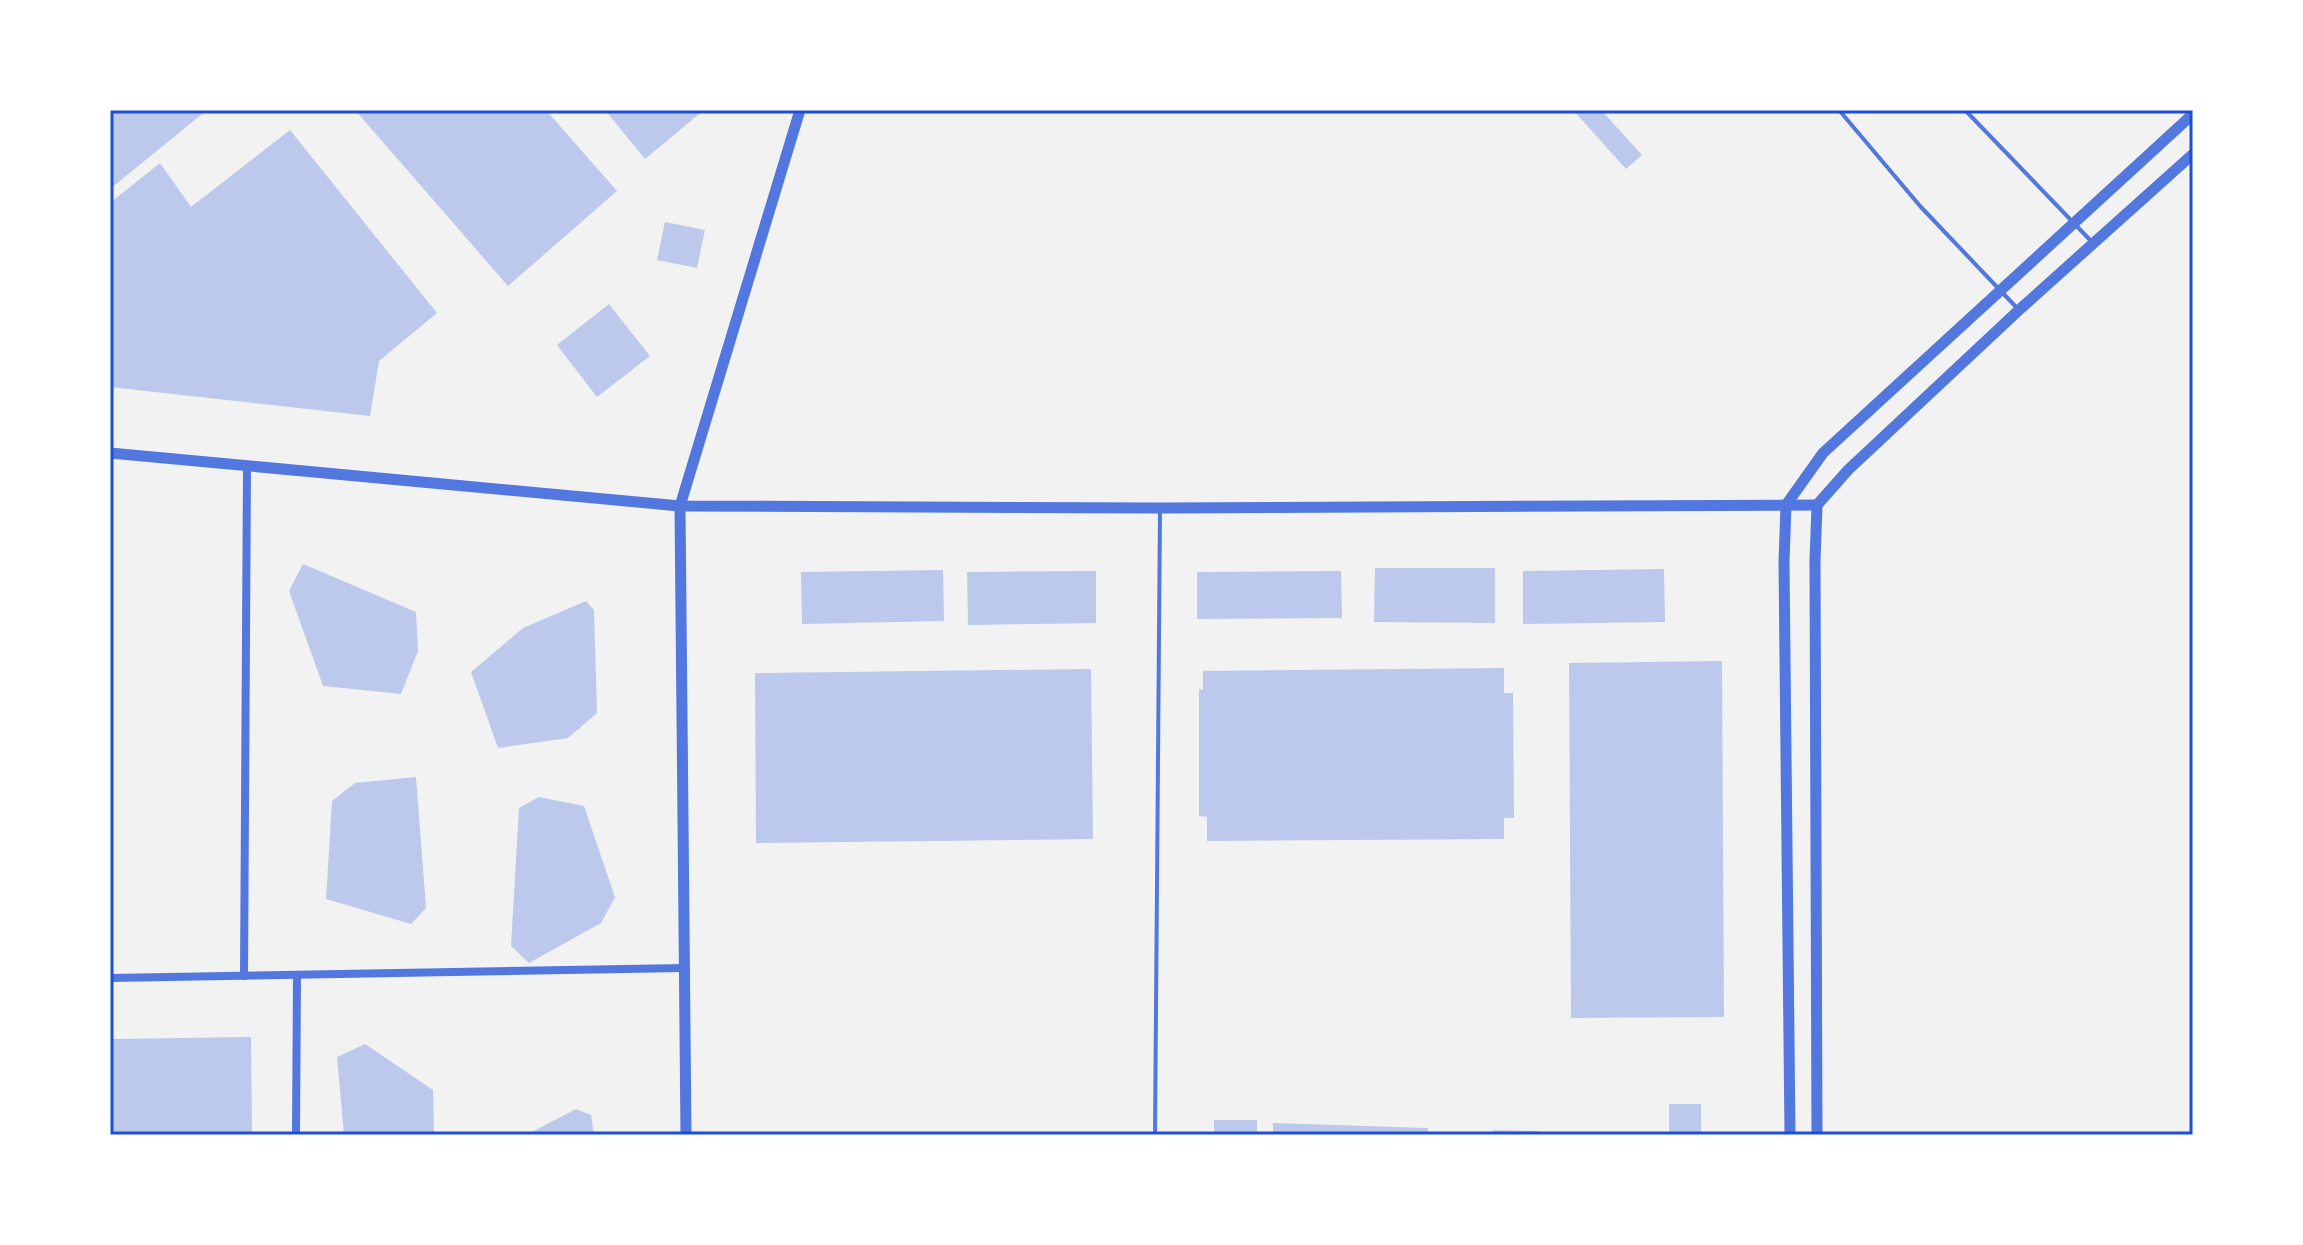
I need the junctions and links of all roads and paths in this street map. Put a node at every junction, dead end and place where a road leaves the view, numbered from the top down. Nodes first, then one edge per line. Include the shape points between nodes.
1 (800, 110) edge
2 (1839, 110) edge
3 (1965, 110) edge
4 (2193, 114) edge
5 (2193, 154) edge
6 (2074, 223) junction
7 (2093, 243) junction
8 (2000, 290) junction
9 (2019, 310) junction
10 (110, 453) edge
11 (247, 468) junction
12 (1786, 505) junction
13 (1817, 505) junction
14 (680, 506) junction
15 (1160, 508) junction
16 (684, 968) junction
17 (297, 975) junction
18 (244, 976) junction
19 (110, 978) edge
20 (296, 1135) edge
21 (686, 1135) edge
22 (1155, 1135) edge
23 (1790, 1135) edge
24 (1817, 1135) edge

1 - 14 street
2 - 8 lane
3 - 6 lane
4 - 6 street
5 - 7 street
6 - 7 lane
6 - 8 street
7 - 9 street
8 - 9 lane
8 - 12 street via 1823,453
9 - 13 street
10 - 11 street
11 - 14 street
11 - 18 street
12 - 13 street
12 - 15 street
12 - 23 street
13 - 24 street
14 - 15 street
14 - 16 street
15 - 22 lane
16 - 17 street
16 - 21 street
17 - 18 street
17 - 20 street
18 - 19 street

